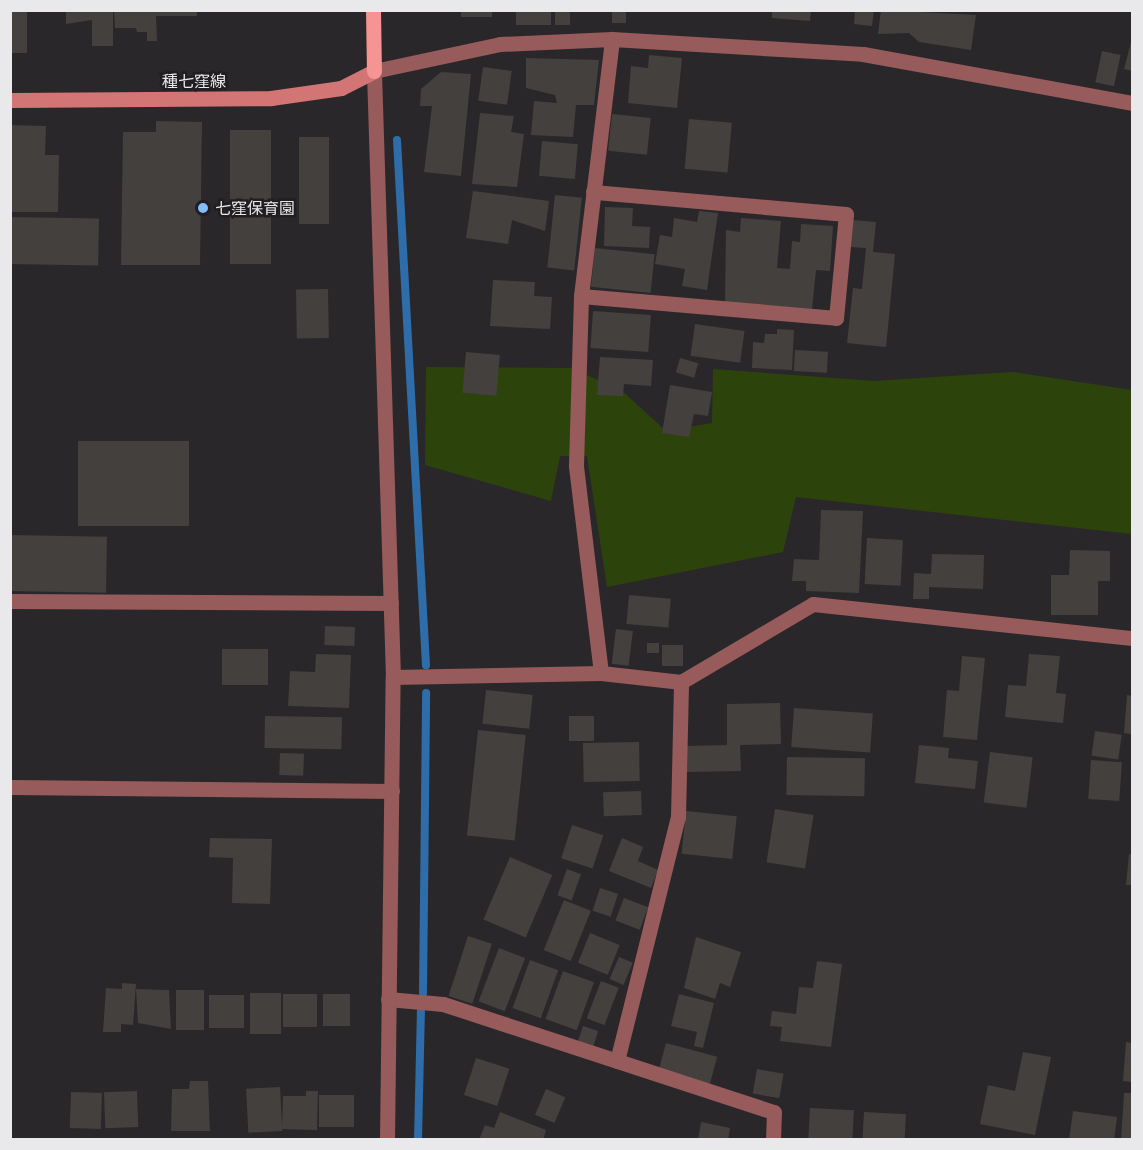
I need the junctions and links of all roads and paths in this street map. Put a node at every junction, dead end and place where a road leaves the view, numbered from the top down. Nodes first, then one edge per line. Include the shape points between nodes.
1 (373, 10) edge
2 (612, 39) junction
3 (374, 71) junction
4 (10, 100) edge
5 (1132, 103) edge
6 (593, 192) junction
7 (580, 296) junction
8 (10, 601) edge
9 (391, 603) junction
10 (1132, 638) edge
11 (601, 673) junction
12 (393, 677) junction
13 (681, 682) junction
14 (10, 787) edge
15 (392, 790) junction
16 (388, 999) junction
17 (617, 1061) junction
18 (387, 1140) edge
19 (773, 1140) edge

1 - 3 main road
2 - 3 street via 500,44
2 - 5 street via 863,54
2 - 6 street
3 - 4 main road, 種七窪線 via 341,88 271,98
3 - 9 street
6 - 7 street
6 - 7 street via 846,214 836,318
7 - 11 street via 576,465
8 - 9 street
9 - 12 street
10 - 13 street via 813,604
11 - 12 street
11 - 13 street
12 - 15 street
13 - 17 street via 678,817
14 - 15 street
15 - 16 street
16 - 17 street via 443,1004
16 - 18 street
17 - 19 street via 774,1112

